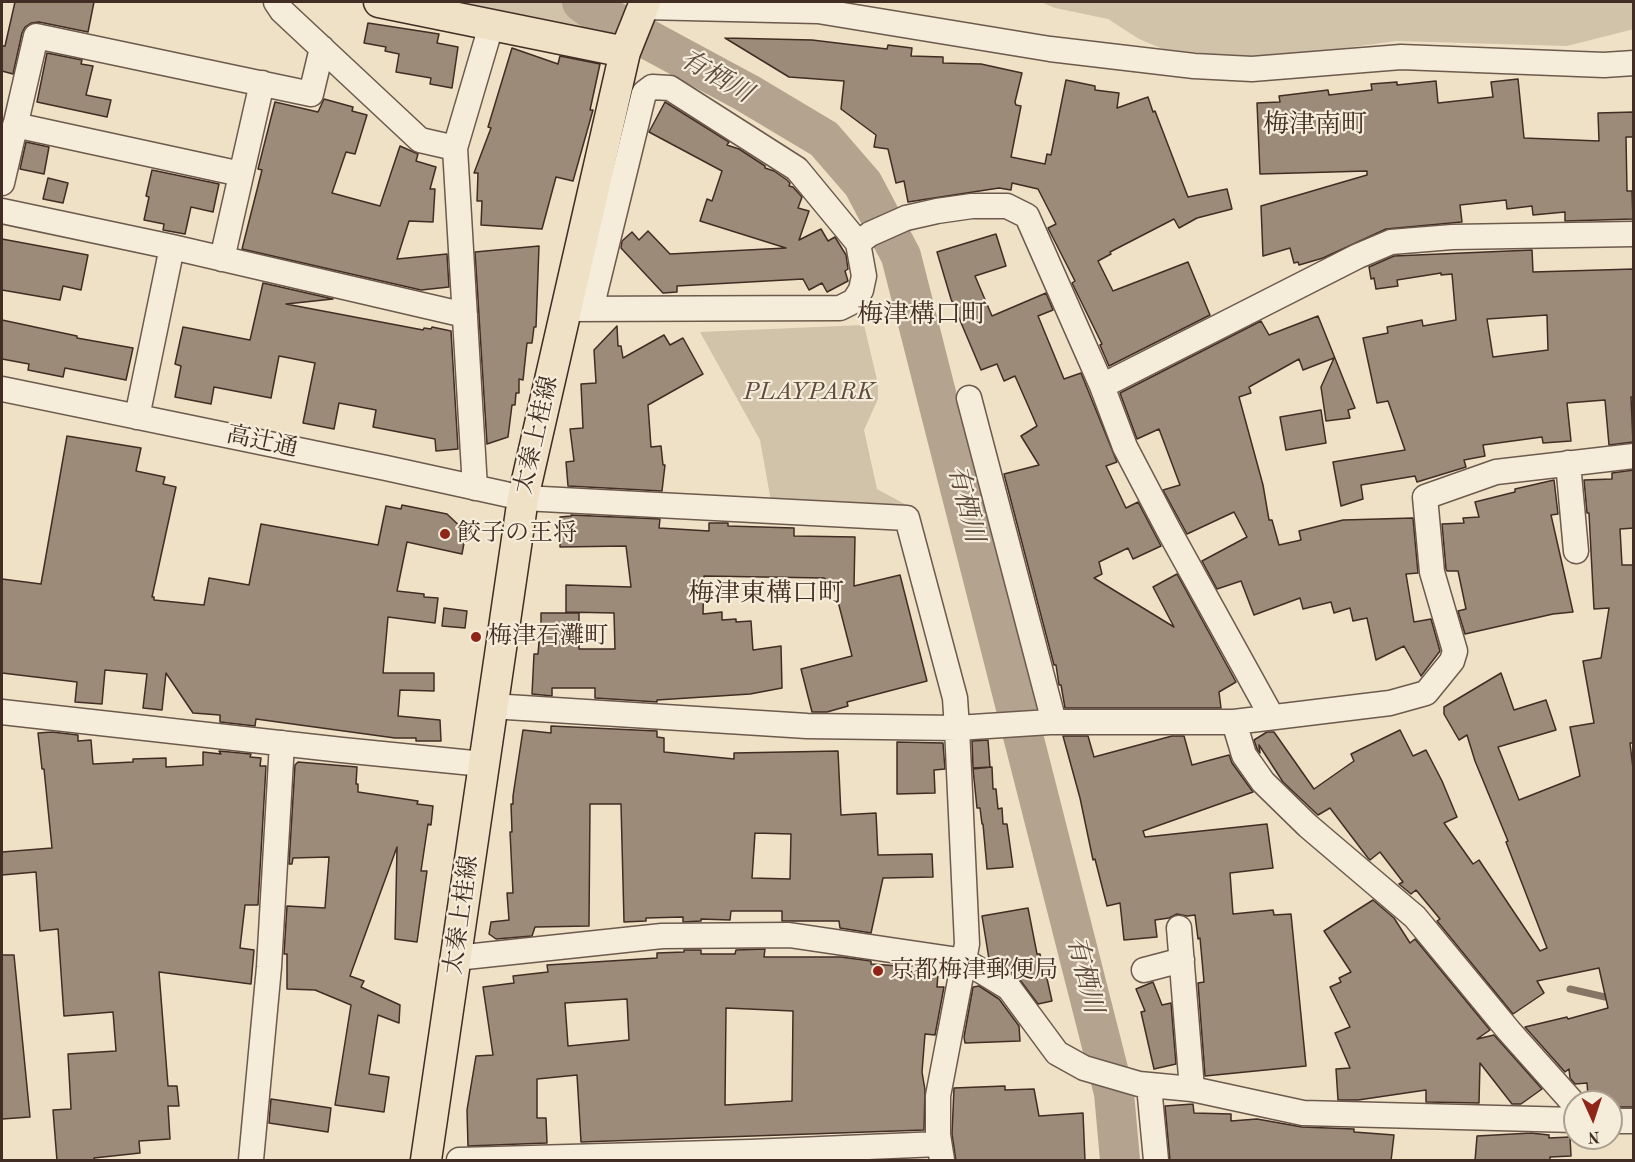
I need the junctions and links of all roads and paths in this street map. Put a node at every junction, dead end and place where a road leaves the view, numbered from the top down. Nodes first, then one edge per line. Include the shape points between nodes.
1 (276, 2) edge
2 (378, 2) edge
3 (642, 8) edge
4 (491, 26) junction
5 (322, 48) junction
6 (625, 52) junction
7 (1634, 63) edge
8 (262, 83) junction
9 (15, 125) junction
10 (455, 148) junction
11 (241, 174) junction
12 (2, 183) edge
13 (2, 211) edge
14 (1634, 234) edge
15 (864, 238) junction
16 (172, 247) junction
17 (222, 259) junction
18 (578, 309) junction
19 (465, 315) junction
20 (1102, 386) junction
21 (2, 389) edge
22 (969, 398) dead end
23 (137, 417) junction
24 (1634, 456) edge
25 (1568, 463) junction
26 (475, 488) junction
27 (523, 498) junction
28 (1576, 551) dead end
29 (491, 706) junction
30 (2, 712) edge
31 (1272, 717) junction
32 (1052, 722) junction
33 (1234, 722) junction
34 (957, 728) junction
35 (282, 743) junction
36 (483, 764) junction
37 (1179, 928) dead end
38 (456, 958) junction
39 (1182, 960) junction
40 (965, 961) junction
41 (1144, 970) dead end
42 (1144, 1085) junction
43 (1192, 1089) junction
44 (1564, 1090) edge
45 (1563, 1120) edge
46 (940, 1152) edge
47 (751, 1156) edge
48 (251, 1161) edge
49 (426, 1161) edge
50 (459, 1161) edge
51 (1156, 1161) edge

1 - 5 street
2 - 4 main road
3 - 6 main road, 太秦上桂線
3 - 7 street via 818,11 1050,49 1194,66 1252,69 1401,57
4 - 6 main road
4 - 10 street
5 - 8 street via 311,94
5 - 10 street via 420,140
6 - 18 main road, 太秦上桂線 via 591,206
8 - 9 street via 36,36
8 - 11 street
9 - 11 street
9 - 12 street
10 - 19 street
11 - 17 street
13 - 16 street
14 - 20 street via 1391,242
15 - 18 street via 861,290 854,301 840,308
15 - 18 street via 797,169 670,88 652,87 644,93
15 - 20 street via 906,218 972,206 1007,206 1027,216
16 - 17 street
16 - 23 street
17 - 19 street
18 - 27 main road, 太秦上桂線
19 - 26 street
20 - 31 street via 1125,447
21 - 23 street, 高辻通
22 - 32 street
23 - 26 street, 高辻通
24 - 25 street
25 - 28 street
25 - 31 street via 1496,472 1425,497 1432,572 1455,651 1452,661 1426,693 1390,703
26 - 27 street, 高辻通
27 - 29 main road, 太秦上桂線
27 - 34 street, 高辻通 via 907,518 955,698
29 - 34 street via 807,726
29 - 36 main road, 太秦上桂線
30 - 35 street
31 - 33 street
32 - 33 street
32 - 34 street
33 - 44 street via 1244,755 1263,782 1308,826 1415,917 1509,1031
34 - 40 street via 968,944
35 - 36 street
35 - 48 street
36 - 38 main road, 太秦上桂線
37 - 39 street
38 - 40 street via 662,936 781,935
38 - 49 main road, 太秦上桂線
39 - 41 street
39 - 43 street
40 - 42 street via 1009,988 1057,1053 1084,1068
40 - 46 street via 938,1096
42 - 43 street
42 - 51 street
43 - 45 street via 1303,1113
46 - 47 street
47 - 50 street

